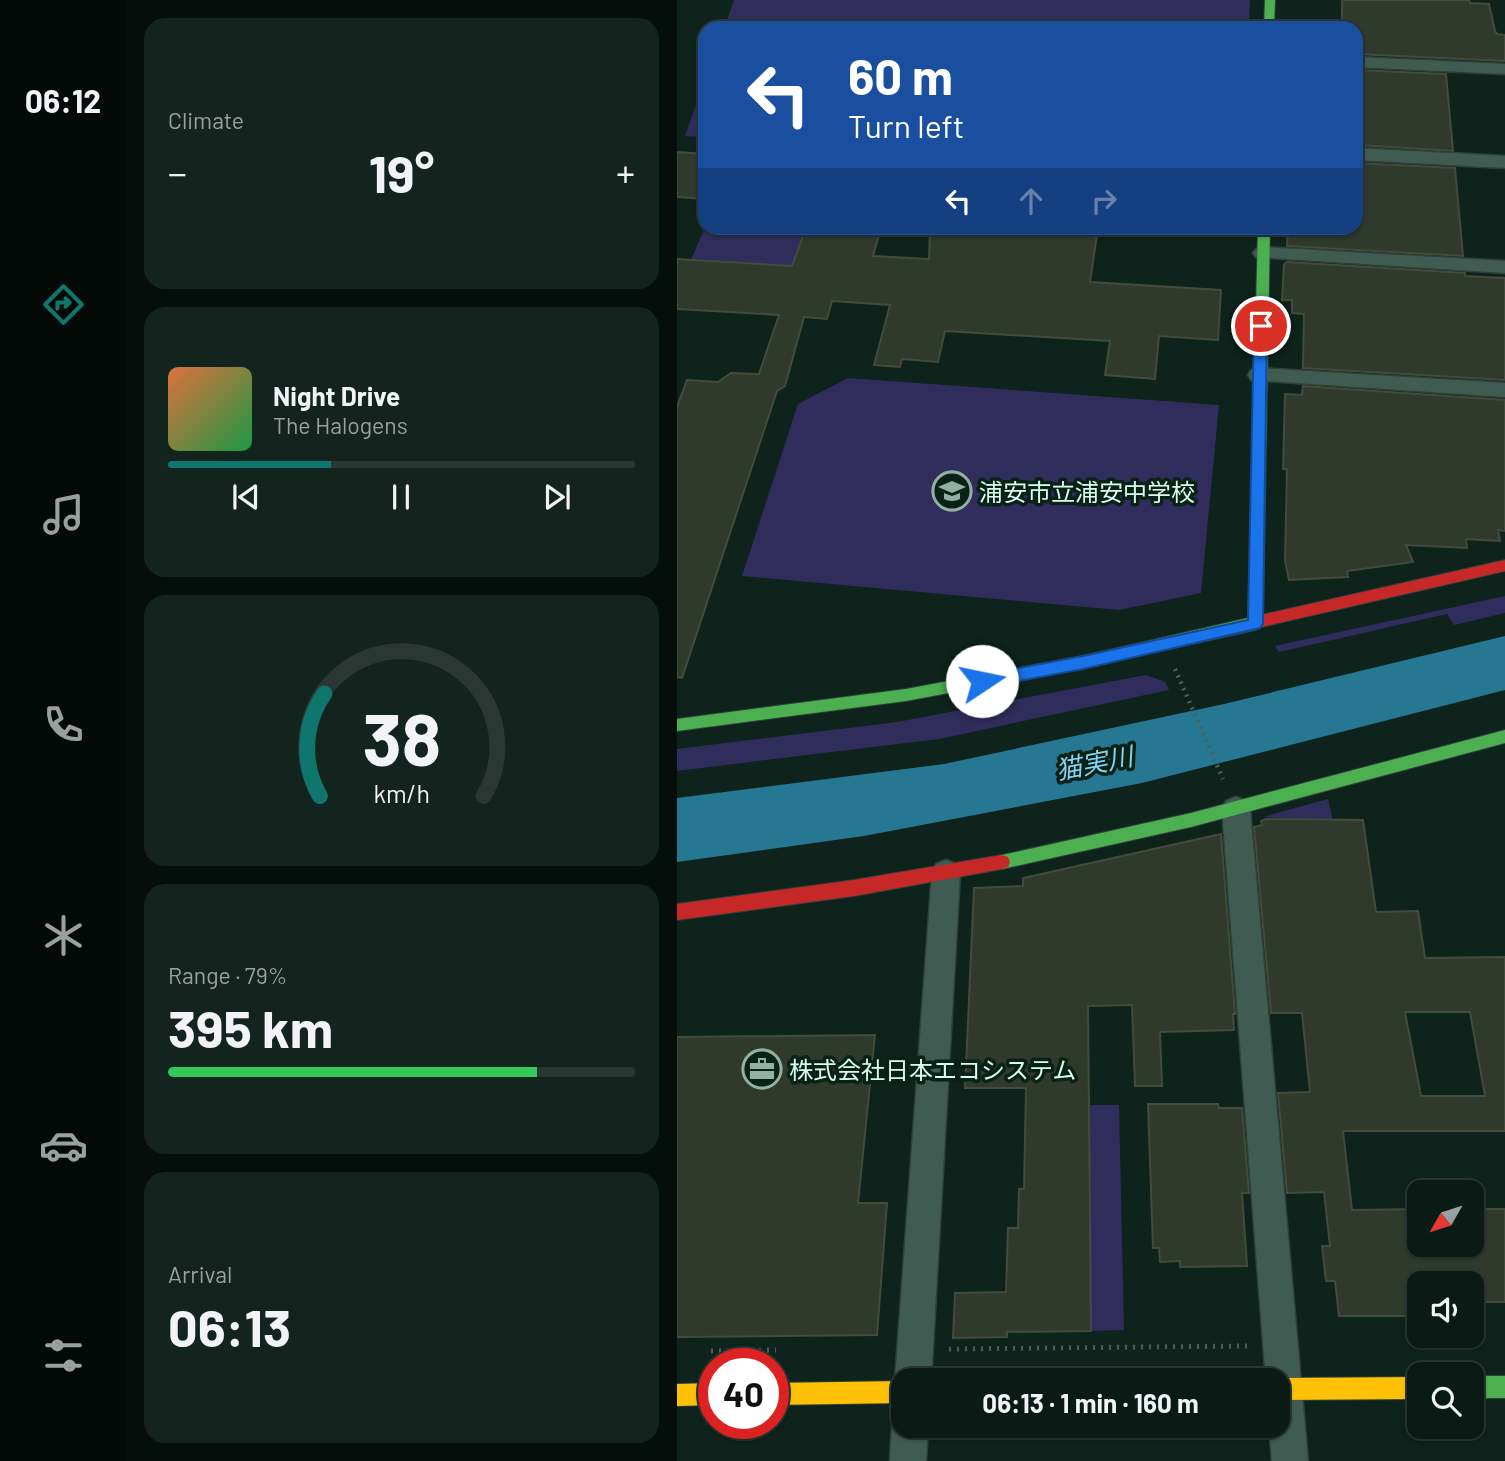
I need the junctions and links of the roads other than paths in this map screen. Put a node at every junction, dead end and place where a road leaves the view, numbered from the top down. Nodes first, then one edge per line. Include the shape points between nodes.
1 (1270, 0) edge
2 (1269, 21) edge
3 (1363, 62) edge
4 (1505, 69) edge
5 (1363, 154) edge
6 (1505, 162) edge
7 (1264, 235) edge
8 (1263, 253) junction
9 (1505, 267) edge
10 (1259, 374) junction
11 (1505, 390) edge
12 (1505, 565) edge
13 (1255, 624) junction
14 (677, 725) edge
15 (1505, 736) edge
16 (1236, 809) junction
17 (946, 873) junction
18 (677, 912) edge
19 (914, 1368) edge
20 (1281, 1368) edge
21 (1484, 1387) edge
22 (1505, 1387) edge
23 (1407, 1388) edge
24 (1290, 1389) edge
25 (891, 1392) edge
26 (698, 1394) edge
27 (789, 1394) edge
28 (677, 1395) edge
29 (909, 1438) edge
30 (1287, 1438) edge
31 (908, 1461) edge
32 (1290, 1461) edge

1 - 2 street
3 - 4 street
5 - 6 street
7 - 8 street
8 - 9 street
8 - 10 street
10 - 11 street
10 - 13 street
12 - 13 street
13 - 14 street via 906,695
15 - 16 street
16 - 17 street
16 - 20 street
17 - 18 street
17 - 19 street
21 - 22 street
23 - 24 street
25 - 27 street
26 - 28 street
29 - 31 street
30 - 32 street

